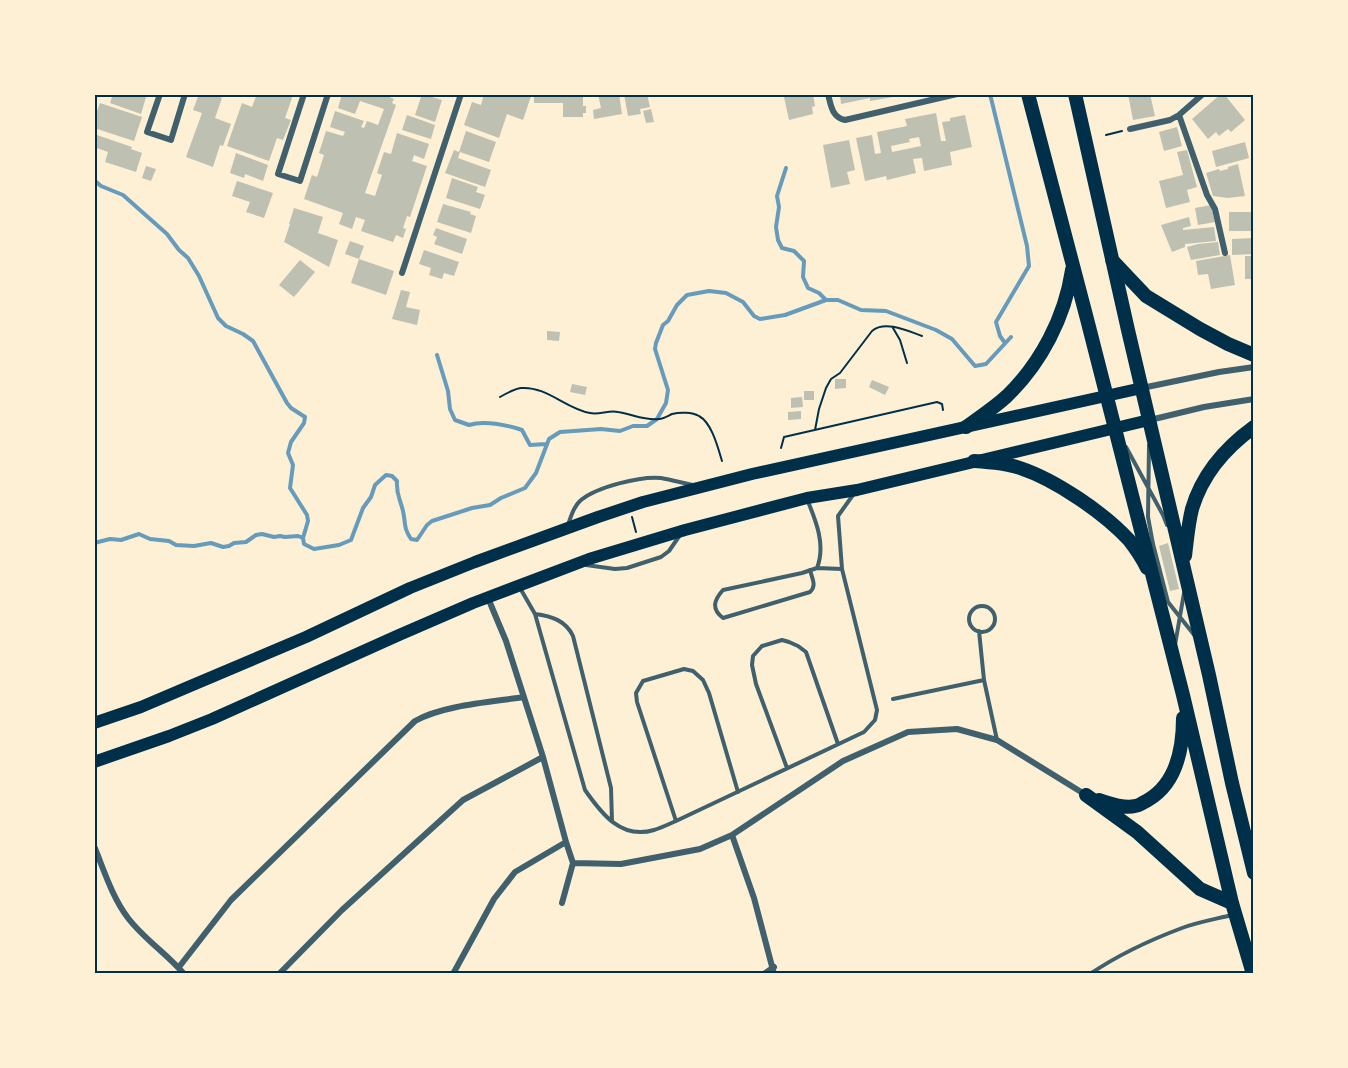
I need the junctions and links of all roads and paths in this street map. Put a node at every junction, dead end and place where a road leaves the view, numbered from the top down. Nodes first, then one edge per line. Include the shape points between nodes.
1 (160, 94) edge
2 (185, 94) edge
3 (304, 94) edge
4 (328, 94) edge
5 (461, 94) edge
6 (828, 94) edge
7 (957, 94) edge
8 (1028, 94) edge
9 (1075, 94) edge
10 (1203, 94) edge
11 (1179, 115) junction
12 (1130, 129) joint
13 (1106, 135) dead end
14 (1225, 254) dead end
15 (1111, 259) junction
16 (1073, 265) junction
17 (402, 273) dead end
18 (892, 328) junction
19 (922, 336) dead end
20 (1254, 355) edge
21 (907, 363) dead end
22 (1254, 367) edge
23 (1142, 388) junction
24 (1107, 396) junction
25 (500, 397) dead end
26 (1254, 399) edge
27 (943, 410) dead end
28 (1149, 420) junction
29 (966, 427) junction
30 (1254, 427) edge
31 (1115, 428) junction
32 (815, 430) junction
33 (782, 448) dead end
34 (722, 461) dead end
35 (974, 461) junction
36 (701, 487) junction
37 (1148, 488) junction
38 (857, 490) junction
39 (807, 498) junction
40 (629, 507) junction
41 (566, 528) junction
42 (685, 530) junction
43 (1170, 533) dead end
44 (639, 543) junction
45 (576, 564) junction
46 (817, 568) junction
47 (842, 569) junction
48 (810, 570) junction
49 (1182, 570) junction
50 (1154, 578) junction
51 (518, 585) junction
52 (488, 598) junction
53 (535, 614) junction
54 (1180, 617) junction
55 (979, 631) junction
56 (1203, 645) junction
57 (1173, 656) junction
58 (984, 680) junction
59 (1183, 695) junction
60 (524, 697) junction
61 (893, 699) dead end
62 (94, 723) edge
63 (997, 740) junction
64 (838, 744) junction
65 (543, 757) junction
66 (94, 762) edge
67 (787, 768) junction
68 (738, 792) junction
69 (1086, 795) junction
70 (676, 821) junction
71 (612, 822) junction
72 (732, 836) junction
73 (566, 842) junction
74 (94, 846) edge
75 (573, 863) junction
76 (1254, 873) edge
77 (562, 903) dead end
78 (1234, 908) junction
79 (179, 967) junction
80 (774, 970) edge
81 (184, 974) edge
82 (279, 974) edge
83 (453, 974) edge
84 (764, 974) edge
85 (1090, 974) edge
86 (1253, 974) edge

1 - 2 street via 147,132 171,140
3 - 4 street via 278,174 300,181
5 - 17 street
6 - 7 street via 833,113 845,120
8 - 16 highway
9 - 15 highway
10 - 11 street
11 - 12 street
11 - 14 street via 1215,209
12 - 13 path
15 - 20 highway via 1146,296 1200,329
15 - 23 highway
16 - 24 highway
16 - 29 highway via 1067,297 1048,341 1006,397
18 - 19 path
18 - 21 path
18 - 32 path via 876,328 831,379
22 - 23 street
23 - 24 main road
23 - 28 highway
24 - 29 main road
24 - 31 highway
25 - 34 path via 523,388 547,393 591,414 616,411 660,419 689,413 705,420
26 - 28 street
27 - 32 path via 937,402
28 - 31 main road
28 - 37 lane
28 - 49 highway
29 - 36 main road
30 - 49 highway via 1221,455 1199,491
31 - 35 main road
31 - 37 lane
31 - 50 highway
32 - 33 path via 784,437
35 - 38 main road
35 - 50 highway via 1029,471 1059,486 1130,542
36 - 40 main road
36 - 41 lane via 660,478 622,483 580,500
37 - 43 lane
37 - 54 lane via 1149,525 1166,598
38 - 39 main road
38 - 47 lane via 838,516
39 - 42 main road
39 - 46 lane via 821,546
40 - 41 main road
40 - 44 path
41 - 62 main road via 432,579 306,637
42 - 44 main road
42 - 45 lane via 661,557 627,568
44 - 45 main road
45 - 51 main road
46 - 47 lane
46 - 48 lane
47 - 64 lane via 876,710 875,720 864,732
48 - 48 lane via 723,590 714,604 718,614 723,618 810,592 814,586
49 - 54 lane via 1184,596
49 - 56 highway
50 - 57 highway
51 - 52 main road
51 - 53 lane
52 - 60 street
52 - 66 main road via 169,736
53 - 71 lane via 585,790
53 - 71 lane via 560,621 573,636 611,788
54 - 56 lane
54 - 57 lane
55 - 55 lane via 989,629 994,621 993,612 984,606 975,608 969,616 971,626
55 - 58 lane
56 - 76 highway
57 - 59 highway
58 - 61 lane
58 - 63 lane
59 - 69 highway via 1183,741 1175,769 1158,794 1136,806 1114,805
59 - 78 highway
60 - 65 street
60 - 79 street via 451,708 415,721 231,900
63 - 69 street
63 - 72 street via 957,729 908,732 843,761
64 - 67 lane
64 - 67 lane via 806,652 782,640 762,646 753,656 753,673
65 - 73 street
65 - 82 street via 463,800 342,910
67 - 68 lane
68 - 70 lane
68 - 70 lane via 703,680 684,669 643,681 636,693 637,702
69 - 78 highway via 1137,832 1200,889
70 - 71 lane via 640,832
72 - 75 street via 700,849 621,864
72 - 80 street
73 - 75 street
73 - 83 street via 515,872 494,899
74 - 79 street via 126,916
75 - 77 street
78 - 85 lane via 1132,950
78 - 86 highway
79 - 81 street
80 - 84 street

